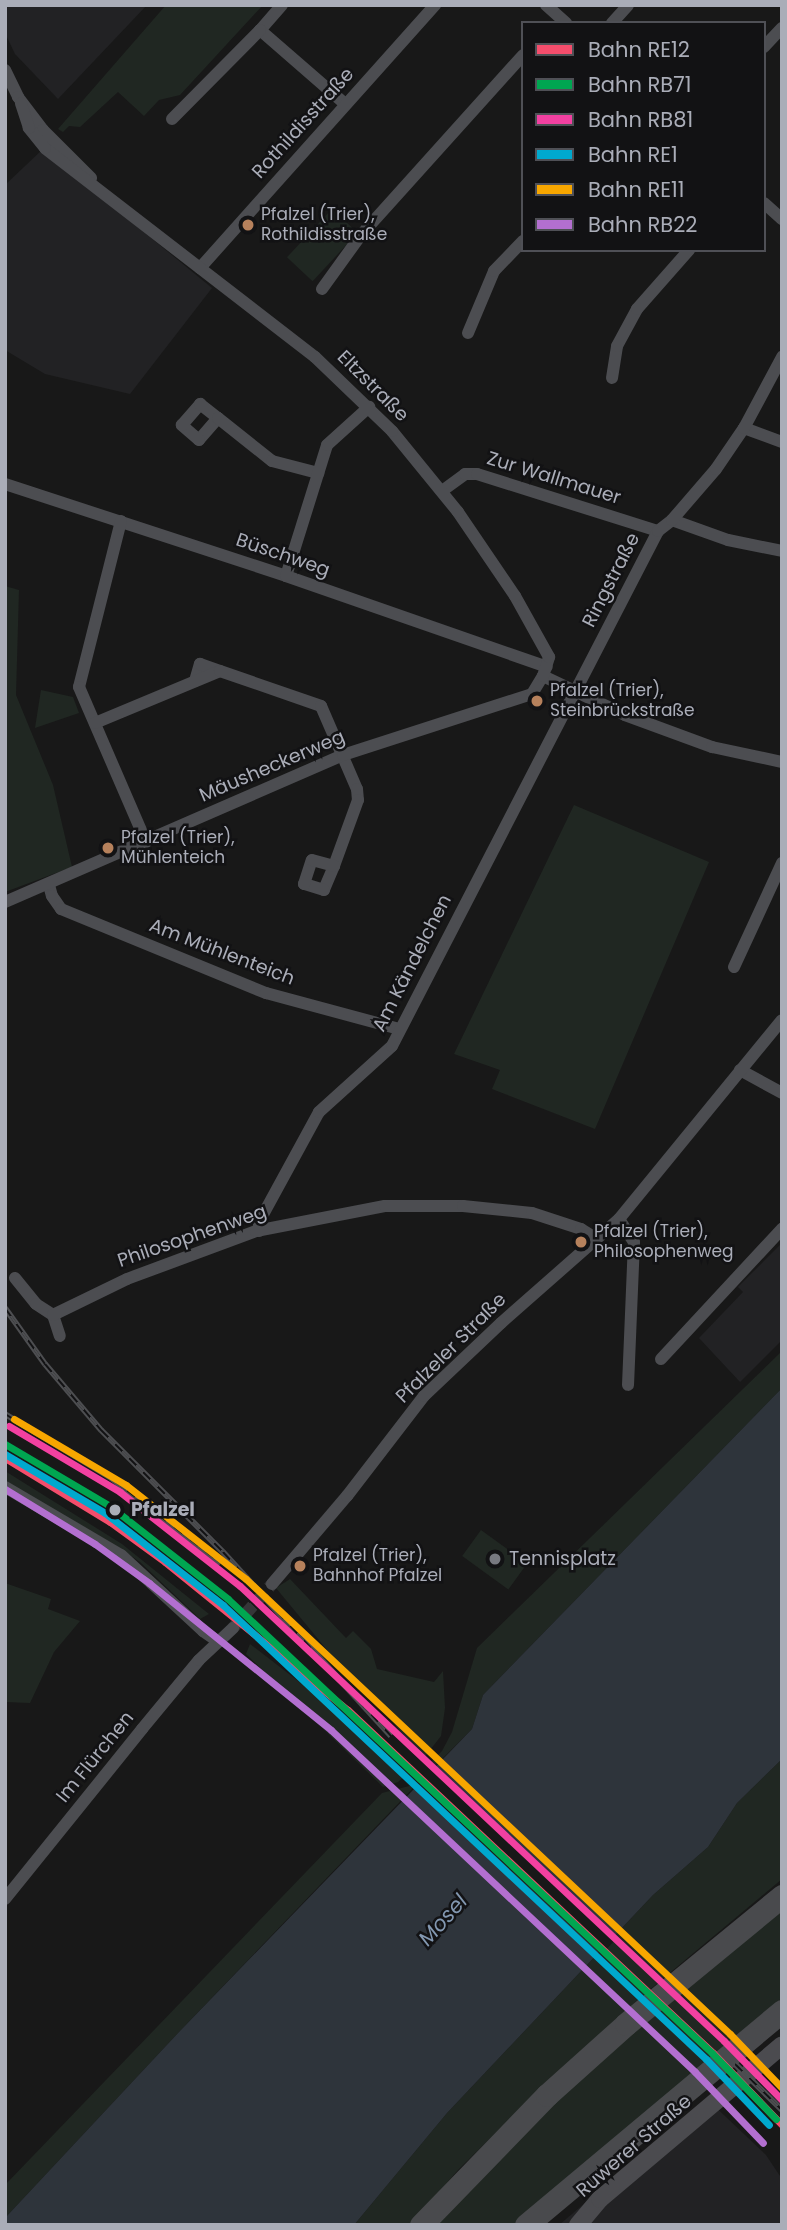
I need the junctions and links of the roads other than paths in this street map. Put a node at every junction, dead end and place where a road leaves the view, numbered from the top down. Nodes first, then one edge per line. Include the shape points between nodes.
1 (282, 5) edge
2 (435, 5) edge
3 (546, 5) edge
4 (628, 5) edge
5 (558, 20) edge
6 (614, 21) edge
7 (782, 28) edge
8 (260, 30) junction
9 (766, 45) edge
10 (521, 57) edge
11 (5, 70) edge
12 (345, 104) junction
13 (172, 119) dead end
14 (766, 205) edge
15 (782, 219) edge
16 (521, 243) edge
17 (687, 252) edge
18 (200, 268) junction
19 (322, 289) dead end
20 (468, 333) dead end
21 (782, 357) edge
22 (612, 377) dead end
23 (369, 407) junction
24 (218, 418) dead end
25 (744, 428) junction
26 (782, 442) edge
27 (318, 473) junction
28 (5, 484) edge
29 (442, 491) junction
30 (672, 520) junction
31 (121, 521) junction
32 (658, 531) junction
33 (782, 551) edge
34 (286, 576) junction
35 (545, 672) junction
36 (575, 691) junction
37 (95, 723) junction
38 (343, 755) junction
39 (782, 762) edge
40 (145, 842) junction
41 (782, 863) edge
42 (334, 866) dead end
43 (48, 885) junction
44 (5, 902) edge
45 (734, 967) dead end
46 (782, 1020) edge
47 (399, 1029) junction
48 (740, 1070) junction
49 (782, 1093) edge
50 (619, 1219) junction
51 (782, 1229) edge
52 (259, 1231) junction
53 (597, 1239) junction
54 (15, 1278) dead end
55 (53, 1315) junction
56 (60, 1336) dead end
57 (661, 1359) dead end
58 (628, 1385) dead end
59 (5, 1487) edge
60 (272, 1584) tunnel mouth
61 (233, 1628) tunnel mouth
62 (219, 1642) junction
63 (782, 1896) edge
64 (5, 1899) edge
65 (782, 2011) edge
66 (782, 2045) edge
67 (421, 2225) edge
68 (526, 2225) edge
69 (578, 2225) edge

1 - 8 street
2 - 12 street, Rothildisstraße
3 - 5 street
4 - 6 street
7 - 9 street
8 - 12 street
8 - 13 street
10 - 19 street via 361,235
11 - 18 street, Eltzstraße via 39,142
12 - 18 street, Rothildisstraße
14 - 15 street
16 - 20 street via 494,271
17 - 22 street via 636,309 617,346
18 - 23 street, Eltzstraße via 315,357
21 - 25 street, Ringstraße
23 - 27 street via 327,445
23 - 29 street, Eltzstraße
24 - 27 street via 272,461
25 - 26 street
25 - 30 street, Ringstraße
27 - 34 street
28 - 31 street, Büschweg
29 - 32 street, Zur Wallmauer via 465,474 477,474
29 - 35 street, Eltzstraße via 547,651
30 - 32 street, Ringstraße
30 - 33 street via 728,540
31 - 34 street, Büschweg
31 - 37 street via 79,687
32 - 36 street, Ringstraße
34 - 35 street, Büschweg
35 - 36 street, Büschweg
35 - 38 street, Mäusheckerweg via 532,694 523,698
36 - 39 street, Büschweg via 712,747
36 - 47 street, Am Kändelchen
37 - 38 street via 220,671 321,706
37 - 40 street
38 - 40 street, Mäusheckerweg
38 - 42 street via 358,800
40 - 43 street, Mäusheckerweg
41 - 45 street
43 - 44 street, Mäusheckerweg
43 - 47 street, Am Mühlenteich via 61,909 266,993
46 - 48 street, Pfalzeler Straße
47 - 52 street, Am Kändelchen via 392,1046 376,1063 319,1112 259,1222
48 - 49 street
48 - 50 street, Pfalzeler Straße
50 - 53 street, Pfalzeler Straße
50 - 58 street via 634,1242
51 - 57 street
52 - 53 street, Philosophenweg via 385,1206 436,1205 532,1213 581,1228
52 - 55 street, Philosophenweg via 127,1279
53 - 60 street, Pfalzeler Straße via 424,1396
54 - 55 street via 36,1304
55 - 56 street
59 - 62 street via 121,1555
61 - 62 street
62 - 64 street, Im Flürchen via 142,1729
63 - 67 highway via 547,2095
65 - 68 highway
66 - 69 main road, Ruwerer Straße via 600,2199

